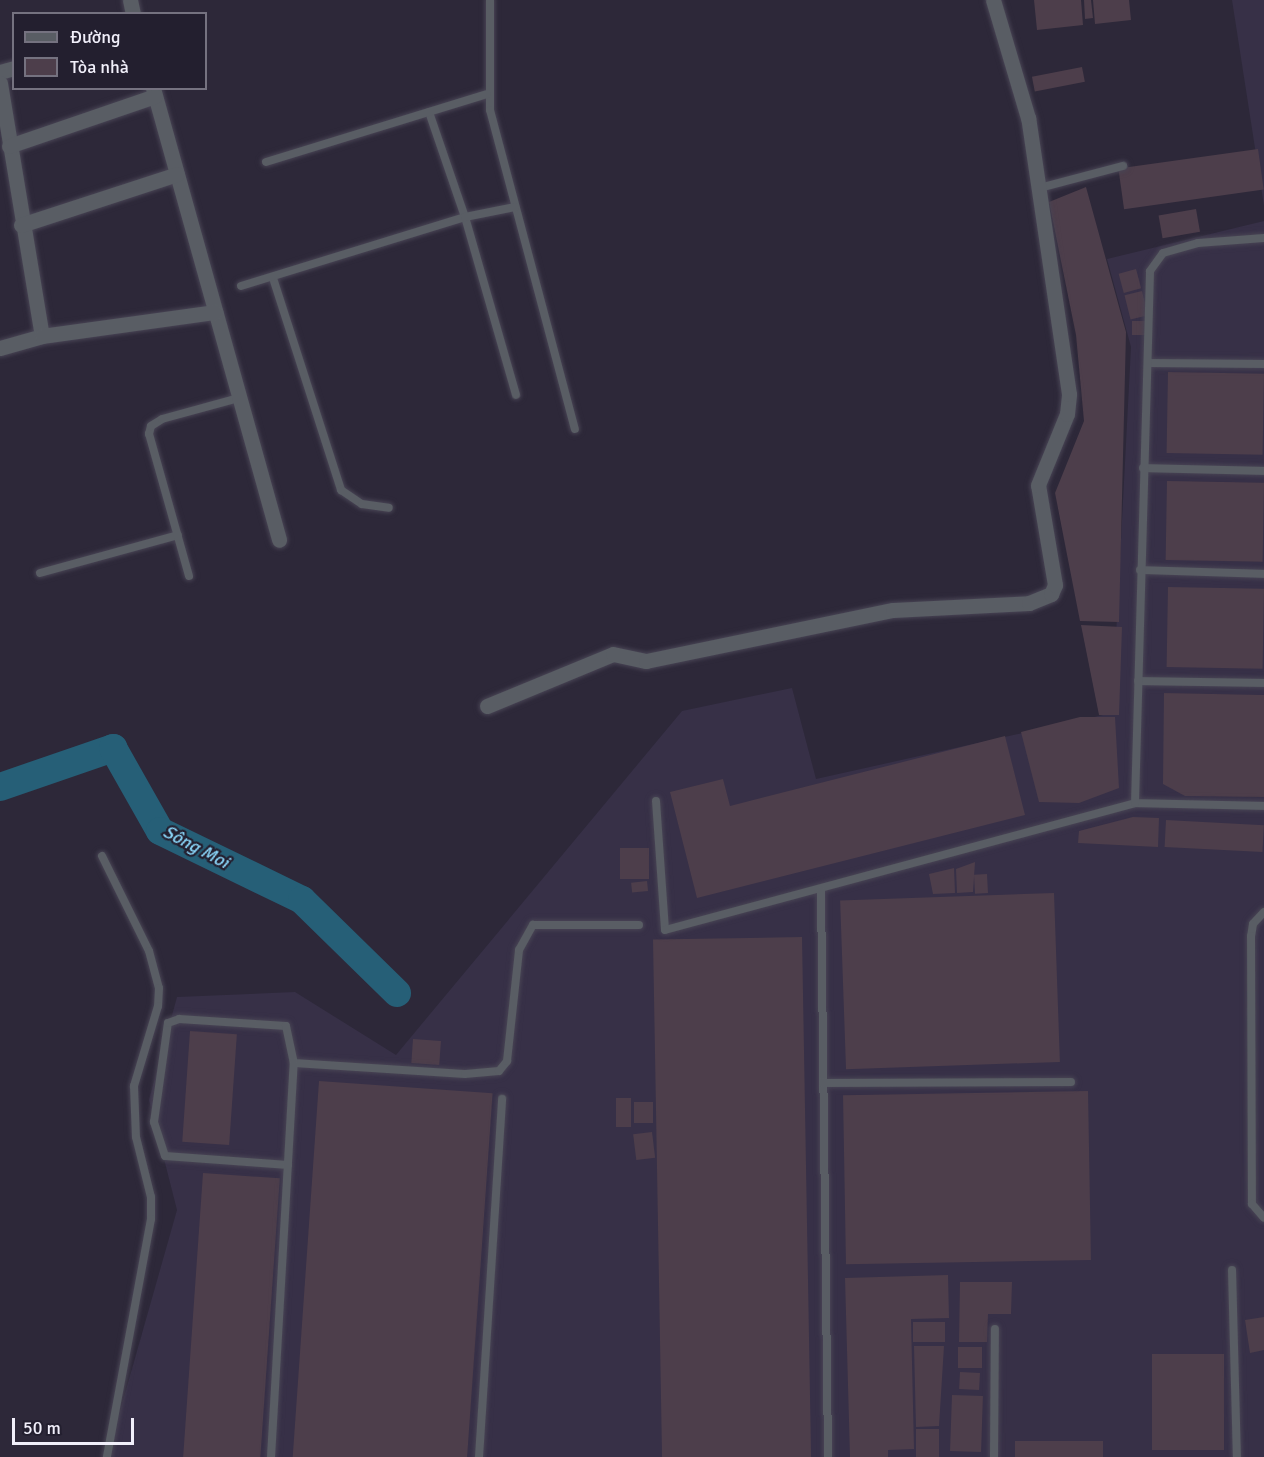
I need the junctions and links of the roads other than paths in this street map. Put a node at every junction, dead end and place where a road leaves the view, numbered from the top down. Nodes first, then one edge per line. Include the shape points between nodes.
1 (490, 0) edge
2 (993, 0) edge
3 (0, 83) edge
4 (154, 92) edge
5 (487, 94) junction
6 (429, 112) junction
7 (9, 146) junction
8 (266, 162) dead end
9 (1123, 166) dead end
10 (177, 174) junction
11 (1039, 188) junction
12 (515, 207) junction
13 (465, 217) junction
14 (21, 225) junction
15 (1264, 238) edge
16 (273, 278) junction
17 (241, 286) dead end
18 (215, 312) junction
19 (42, 336) junction
20 (0, 348) edge
21 (1150, 363) junction
22 (1264, 364) edge
23 (516, 395) dead end
24 (239, 398) junction
25 (575, 429) dead end
26 (1143, 468) junction
27 (1264, 471) edge
28 (389, 508) dead end
29 (178, 535) junction
30 (279, 540) dead end
31 (1140, 570) junction
32 (40, 573) dead end
33 (1264, 574) edge
34 (189, 576) dead end
35 (1138, 681) junction
36 (1264, 683) edge
37 (487, 706) dead end
38 (656, 801) dead end
39 (1135, 803) junction
40 (1264, 806) edge
41 (102, 856) dead end
42 (821, 890) junction
43 (1264, 912) edge
44 (639, 925) dead end
45 (294, 1063) junction
46 (1254, 1077) junction
47 (1264, 1077) edge
48 (1071, 1082) dead end
49 (824, 1083) junction
50 (502, 1099) dead end
51 (288, 1165) junction
52 (1264, 1218) edge
53 (1232, 1270) dead end
54 (995, 1329) dead end
55 (107, 1457) edge
56 (271, 1457) edge
57 (479, 1457) edge
58 (828, 1457) edge
59 (994, 1457) edge
60 (1237, 1457) edge

1 - 5 lane
2 - 11 street via 1026,106
3 - 7 street
4 - 7 street
4 - 10 street
5 - 6 lane
5 - 12 lane
6 - 8 lane
6 - 13 lane
7 - 14 street
9 - 11 lane
10 - 14 street
10 - 18 street
11 - 37 street via 1069,394 1067,414 1038,485 1055,585 1051,594 1029,603 893,610 646,661 613,654
12 - 13 lane
12 - 25 lane
13 - 16 lane
13 - 23 lane
14 - 19 street
15 - 21 lane via 1198,243 1163,253 1150,271 1147,290
16 - 17 lane
16 - 28 lane via 341,490 362,504
18 - 19 street
18 - 24 street
19 - 20 street
21 - 22 lane
21 - 26 lane
24 - 29 lane via 162,418 151,426 149,434
24 - 30 street
26 - 27 lane
26 - 31 lane
29 - 32 lane
29 - 34 lane
31 - 33 lane
31 - 35 lane
35 - 36 lane
35 - 39 lane
38 - 42 lane via 665,930
39 - 40 lane
39 - 42 lane
41 - 55 lane via 149,951 159,988 158,1006 134,1086 136,1137 151,1197 151,1219
42 - 49 lane
43 - 46 lane via 1253,924 1251,936
44 - 45 lane via 533,925 519,950 507,1061 499,1071 465,1074
45 - 51 lane
45 - 51 lane via 286,1026 179,1019 168,1023 154,1122 165,1156
46 - 47 lane
46 - 52 lane via 1252,1204
48 - 49 lane
49 - 58 lane
50 - 57 lane
51 - 56 lane
53 - 60 lane
54 - 59 lane

